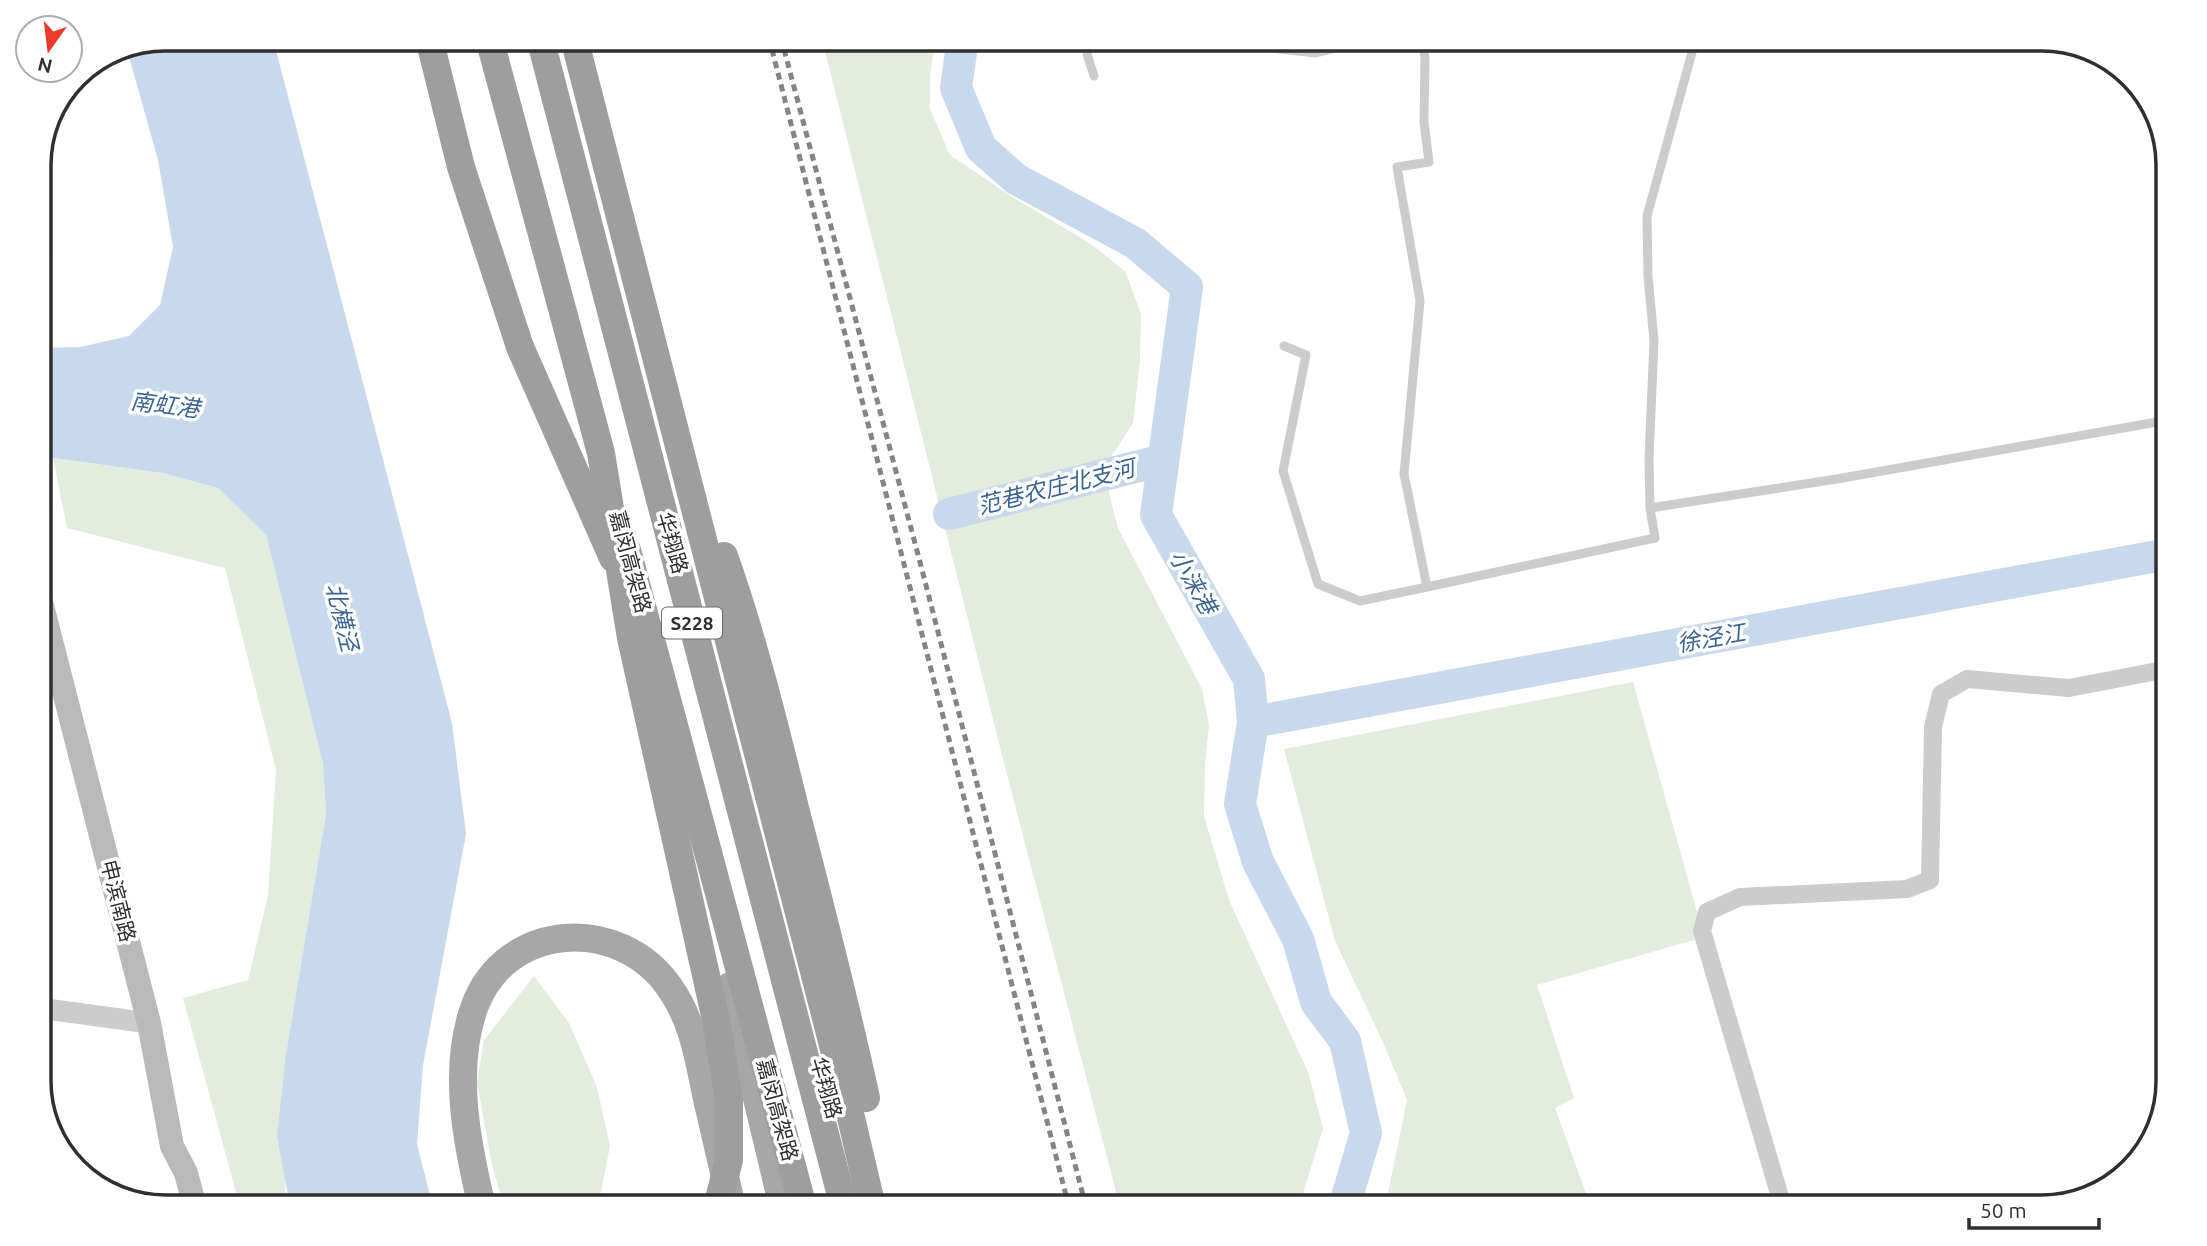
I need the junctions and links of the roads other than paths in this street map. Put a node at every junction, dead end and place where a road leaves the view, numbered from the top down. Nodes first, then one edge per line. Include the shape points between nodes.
1 (432, 51) edge
2 (493, 51) edge
3 (499, 51) edge
4 (541, 51) edge
5 (541, 51) edge
6 (577, 51) edge
7 (1087, 51) edge
8 (1298, 51) edge
9 (1324, 51) edge
10 (1424, 51) edge
11 (1692, 51) edge
12 (1094, 76) dead end
13 (1284, 346) dead end
14 (672, 419) junction
15 (2156, 422) edge
16 (601, 453) junction
17 (1650, 508) junction
18 (1427, 587) junction
19 (638, 615) junction
20 (51, 641) edge
21 (2156, 671) edge
22 (51, 1010) edge
23 (149, 1023) junction
24 (192, 1195) edge
25 (479, 1195) edge
26 (720, 1195) edge
27 (729, 1195) edge
28 (780, 1195) edge
29 (800, 1195) edge
30 (841, 1195) edge
31 (855, 1195) edge
32 (869, 1195) edge
33 (883, 1195) edge
34 (1779, 1195) edge

1 - 19 highway via 461,167 520,347
2 - 16 highway, 嘉闵高架路 / S228, bridge
3 - 19 main road
4 - 30 highway, 嘉闵高架路 / S228, bridge
5 - 31 main road, 华翔路 via 631,398
6 - 14 highway
7 - 12 lane
8 - 9 lane
10 - 18 lane via 1429,162 1398,167 1420,301 1404,474
11 - 17 lane via 1647,216 1654,341
13 - 18 lane via 1306,355 1283,471 1318,584 1360,601
14 - 32 highway
14 - 33 highway via 744,614 843,992
15 - 17 lane
16 - 26 highway, bridge via 631,638 716,1020 729,1100 729,1160
16 - 29 highway, 嘉闵高架路 / S228, bridge
17 - 18 lane via 1655,538
19 - 28 main road
20 - 23 main road, 申滨南路
21 - 34 street via 2069,688 1967,678 1941,694 1933,727 1930,880 1907,889 1740,898 1707,912 1702,931
22 - 23 street
23 - 24 main road, 申滨南路 via 172,1146
25 - 27 main road via 464,1097 464,1058 474,1008 499,968 543,942 570,936 593,938 634,953 650,964 676,997 690,1030

